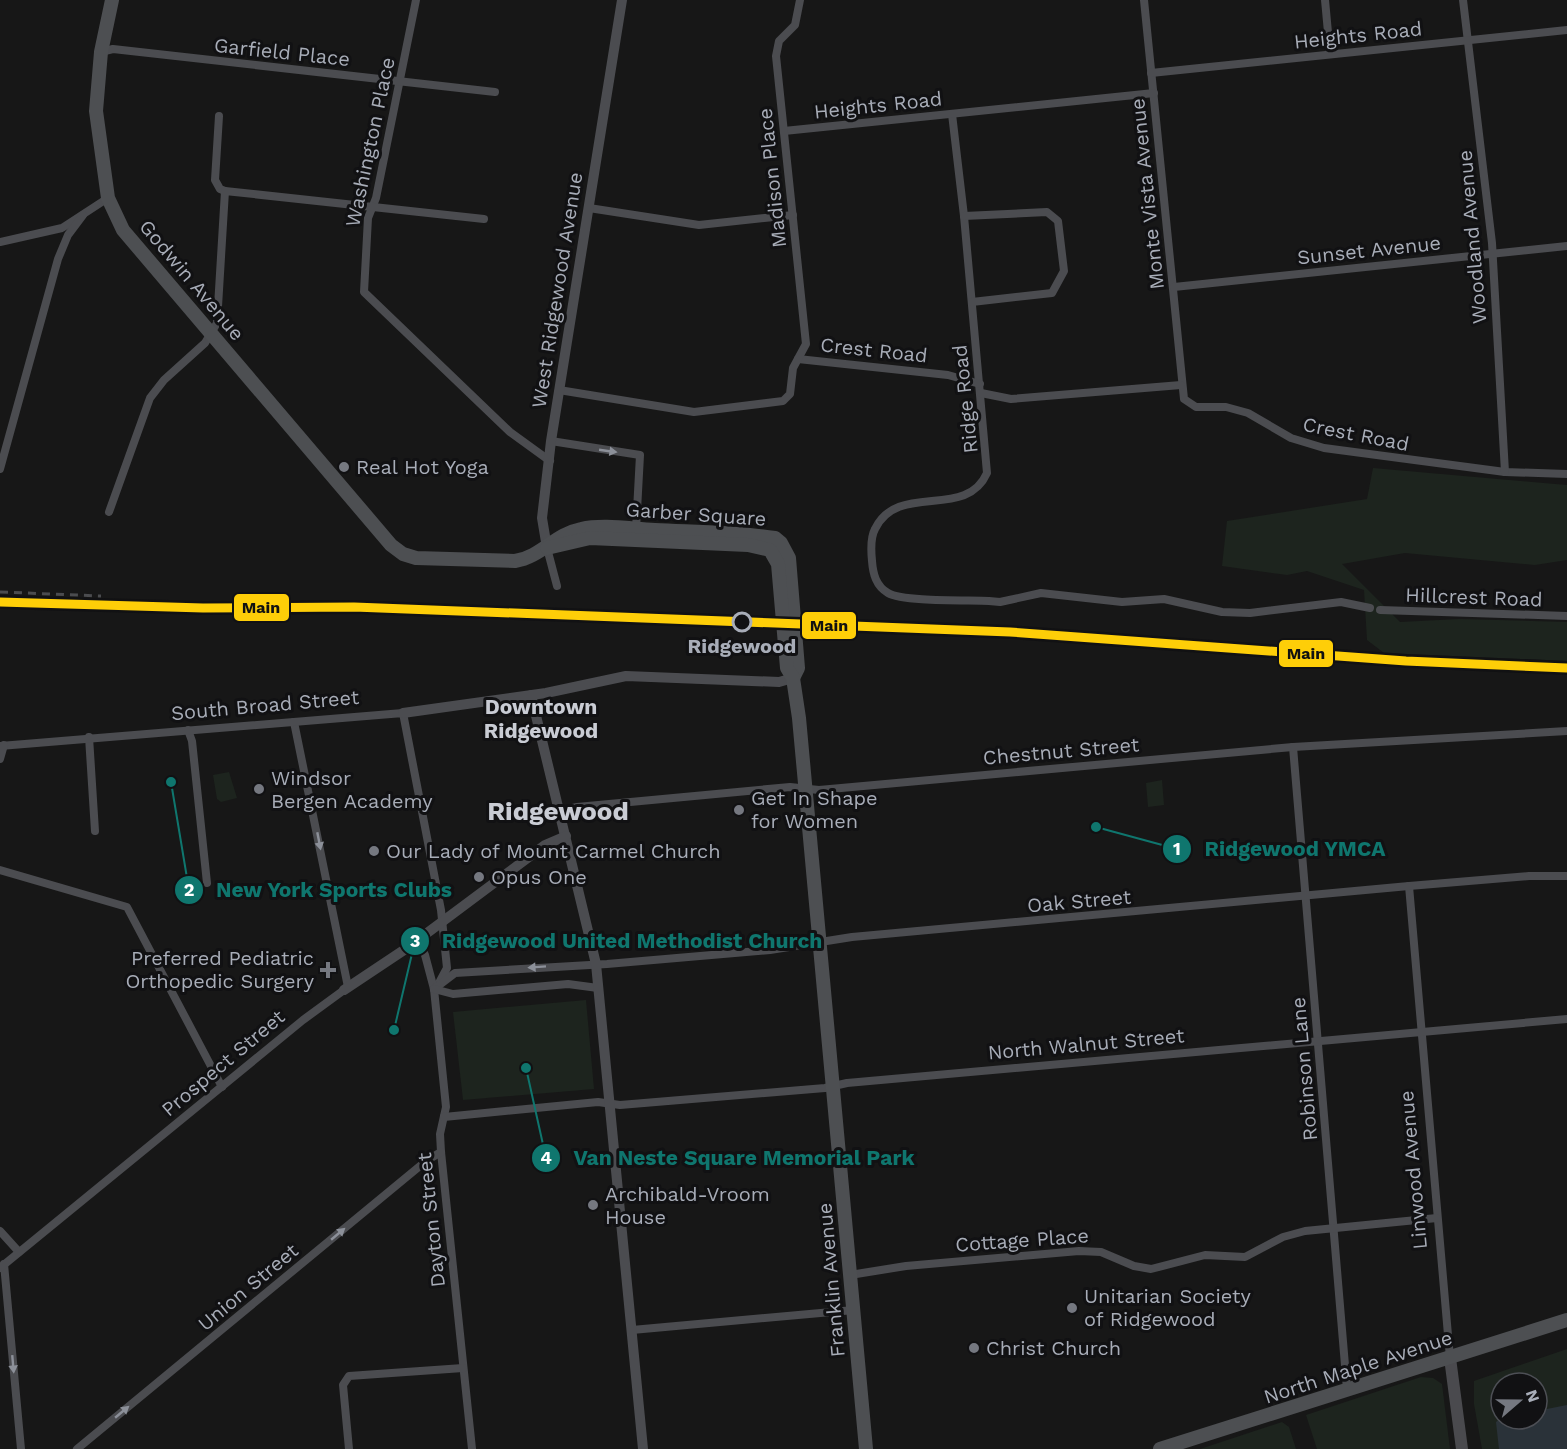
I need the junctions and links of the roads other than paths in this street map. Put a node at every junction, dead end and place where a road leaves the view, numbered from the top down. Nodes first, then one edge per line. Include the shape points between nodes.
1 (112, 0) edge
2 (417, 0) edge
3 (622, 0) edge
4 (800, 0) edge
5 (1144, 0) edge
6 (1325, 0) edge
7 (1463, 0) edge
8 (1567, 30) edge
9 (1468, 40) junction
10 (101, 52) junction
11 (1330, 54) junction
12 (1152, 73) junction
13 (399, 81) junction
14 (495, 92) dead end
15 (1154, 93) junction
16 (952, 114) junction
17 (219, 116) dead end
18 (784, 131) junction
19 (225, 191) junction
20 (108, 198) junction
21 (373, 207) junction
22 (589, 208) junction
23 (83, 215) junction
24 (793, 215) junction
25 (964, 216) junction
26 (484, 219) dead end
27 (0, 242) edge
28 (1567, 246) edge
29 (1493, 254) junction
30 (1174, 287) junction
31 (972, 302) junction
32 (212, 334) junction
33 (798, 359) junction
34 (1181, 385) junction
35 (980, 389) junction
36 (559, 390) junction
37 (551, 441) junction
38 (550, 462) junction
39 (0, 470) edge
40 (1505, 471) junction
41 (1567, 474) edge
42 (109, 512) dead end
43 (636, 529) junction
44 (547, 548) junction
45 (557, 586) dead end
46 (1370, 608) dead end
47 (1380, 610) dead end
48 (1567, 616) edge
49 (793, 678) junction
50 (531, 695) junction
51 (403, 713) junction
52 (294, 722) junction
53 (188, 730) junction
54 (1567, 731) edge
55 (88, 737) junction
56 (2, 746) edge
57 (1293, 747) junction
58 (0, 759) edge
59 (804, 788) junction
60 (560, 811) junction
61 (95, 831) dead end
62 (566, 836) junction
63 (0, 870) edge
64 (1567, 876) edge
65 (207, 883) dead end
66 (1409, 886) junction
67 (1306, 895) junction
68 (442, 921) junction
69 (417, 940) junction
70 (820, 943) junction
71 (596, 964) junction
72 (346, 988) junction
73 (598, 988) junction
74 (434, 989) junction
75 (1567, 1019) edge
76 (1421, 1031) junction
77 (1318, 1040) junction
78 (834, 1086) junction
79 (222, 1087) junction
80 (610, 1104) junction
81 (444, 1117) junction
82 (441, 1152) junction
83 (1437, 1218) junction
84 (1334, 1228) junction
85 (0, 1231) edge
86 (19, 1252) junction
87 (2, 1266) edge
88 (850, 1275) junction
89 (854, 1310) junction
90 (1567, 1320) edge
91 (632, 1330) junction
92 (1450, 1358) junction
93 (463, 1368) junction
94 (1347, 1389) junction
95 (21, 1449) edge
96 (77, 1449) edge
97 (349, 1449) edge
98 (472, 1449) edge
99 (643, 1449) edge
100 (866, 1449) edge
101 (1160, 1449) edge
102 (1462, 1449) edge

1 - 10 main road, Godwin Avenue
2 - 13 street, Washington Place
3 - 22 street, West Ridgewood Avenue
4 - 18 street, Madison Place via 795,25 779,41 776,50
5 - 12 street, Monte Vista Avenue
6 - 11 street
7 - 9 street, Woodland Avenue
8 - 9 street, Heights Road
9 - 11 street, Heights Road
9 - 29 street, Woodland Avenue
10 - 13 street, Garfield Place via 113,50
10 - 20 main road, Godwin Avenue via 96,111
11 - 12 street, Heights Road
12 - 15 street, Monte Vista Avenue
13 - 14 street, Garfield Place
13 - 21 street, Washington Place
15 - 16 street, Heights Road
15 - 30 street, Monte Vista Avenue
16 - 18 street, Heights Road
16 - 25 street, Ridge Road
17 - 19 street via 216,180
18 - 24 street, Madison Place
19 - 21 street
19 - 32 street via 217,323
20 - 23 street
20 - 32 main road, Godwin Avenue via 123,230
21 - 26 street
21 - 38 street, Washington Place via 368,218 364,292 510,432
22 - 24 street via 699,225
22 - 36 street, West Ridgewood Avenue
23 - 27 street via 48,232
23 - 39 street via 68,235 58,259
24 - 33 street, Madison Place via 806,344
25 - 31 street, Ridge Road
25 - 31 street via 1047,212 1058,221 1064,271 1053,293
28 - 29 street, Sunset Avenue
29 - 30 street, Sunset Avenue
29 - 40 street, Woodland Avenue
30 - 34 street, Monte Vista Avenue
31 - 35 street, Ridge Road
32 - 42 street via 150,398
32 - 44 main road, Godwin Avenue via 382,535 404,554 430,559 515,561
33 - 35 street, Crest Road via 948,375
33 - 36 street, Madison Place via 792,368 790,394 783,401 694,412
34 - 35 street, Crest Road via 1011,399
34 - 40 street, Crest Road via 1189,404 1248,413 1307,444 1406,461
35 - 46 street, Ridge Road via 988,464 983,483 968,496 910,502 891,511 873,533 871,554 875,577 886,592 894,596 1000,602 1041,593 1122,602 1164,599 1222,612 1250,613 1341,602
36 - 37 street, West Ridgewood Avenue
37 - 38 street, West Ridgewood Avenue
37 -> 43 street via 639,455
38 - 44 street, West Ridgewood Avenue via 542,518
40 - 41 street, Crest Road
43 - 44 main road, Garber Square via 581,528 560,536
43 - 49 main road, Garber Square via 760,536 781,543 789,558 795,617 798,668
44 - 45 street, West Ridgewood Avenue
44 - 49 main road, Garber Square via 600,538 748,545 770,550 778,564 787,668
47 - 48 street, Hillcrest Road
49 - 50 street, South Broad Street via 778,682 626,676
49 - 59 main road, Franklin Avenue
50 - 51 street, South Broad Street
50 - 60 street
51 - 52 street, South Broad Street
51 - 68 street
52 - 53 street, South Broad Street
52 -> 72 street
53 - 55 street, South Broad Street
53 - 65 street
54 - 57 street, Chestnut Street
55 - 56 street, South Broad Street
55 - 61 street
56 - 58 street
57 - 59 street, Chestnut Street via 829,789
57 - 67 street, Robinson Lane
59 - 60 street, Chestnut Street
59 - 70 main road, Franklin Avenue
60 - 62 street
62 - 68 street, Prospect Street via 545,845
62 - 71 street
63 - 79 street via 126,908
64 - 66 street, Oak Street
66 - 67 street, Oak Street
66 - 76 street, Linwood Avenue
67 - 70 street, Oak Street
67 - 77 street, Robinson Lane
68 - 69 street, Prospect Street
68 - 74 street via 447,968
69 - 72 street, Prospect Street
69 - 74 street, Dayton Street
70 - 71 street, Oak Street
70 - 78 main road, Franklin Avenue
71 - 73 street
71 -> 74 street, Oak Street via 455,973
72 - 79 street, Prospect Street
73 - 74 street via 568,984 453,994
73 - 80 street
74 - 81 street, Dayton Street
75 - 76 street, North Walnut Street
76 - 77 street, North Walnut Street
76 - 83 street, Linwood Avenue
77 - 78 street, North Walnut Street
77 - 84 street, Robinson Lane
78 - 80 street, North Walnut Street
78 - 88 main road, Franklin Avenue
79 - 86 street, Prospect Street
80 - 81 street, North Walnut Street
80 - 91 street
81 - 82 street, Dayton Street
82 - 93 street, Dayton Street
96 -> 82 street, Union Street
83 - 84 street, Cottage Place
83 - 92 street, Linwood Avenue
84 - 88 street, Cottage Place via 1283,1237 1245,1257 1205,1255 1151,1269 1101,1252 1079,1251 906,1266
84 - 94 street, Robinson Lane
85 - 86 street
86 - 87 street, Prospect Street
87 -> 95 street
88 - 89 main road, Franklin Avenue
89 - 91 street
89 - 100 main road, Franklin Avenue
90 - 92 main road, North Maple Avenue
91 - 99 street
92 - 94 main road, North Maple Avenue
92 - 102 main road, Linwood Avenue
93 - 97 street via 349,1376 343,1385
93 - 98 street, Dayton Street
94 - 101 main road, North Maple Avenue

